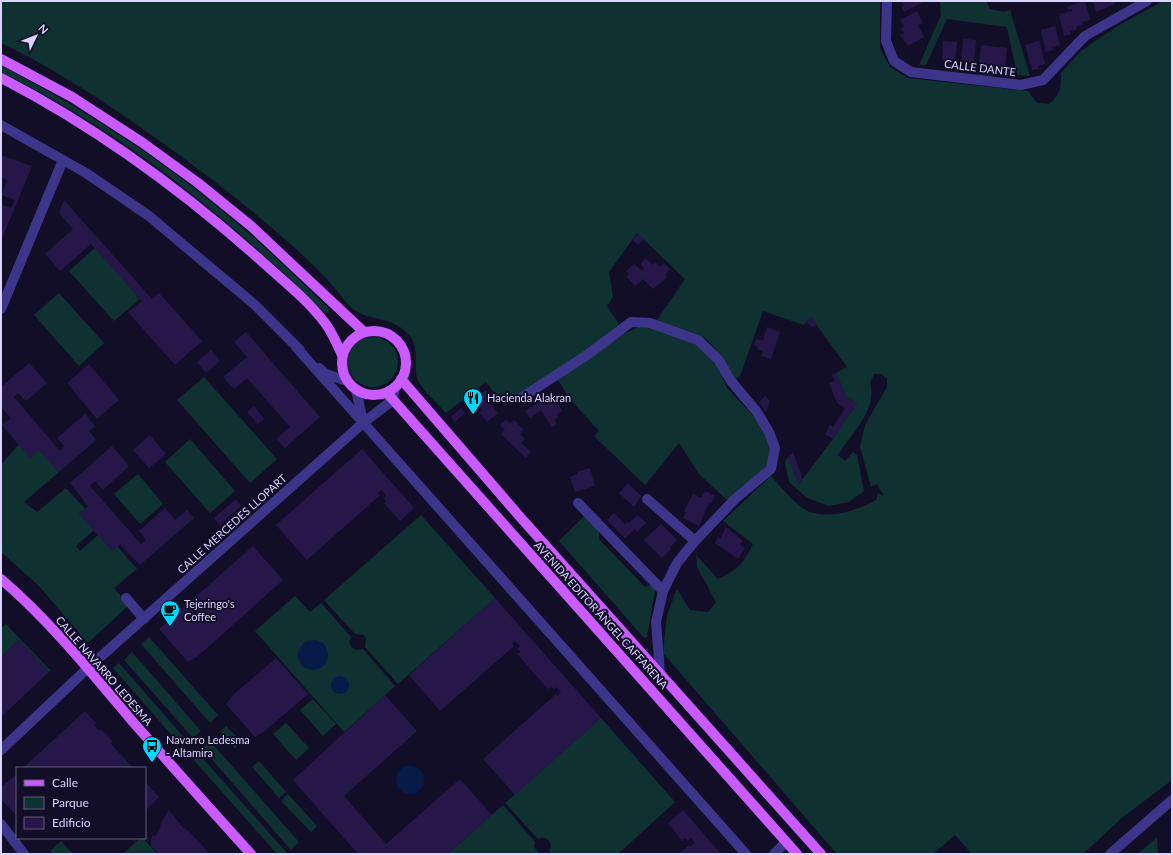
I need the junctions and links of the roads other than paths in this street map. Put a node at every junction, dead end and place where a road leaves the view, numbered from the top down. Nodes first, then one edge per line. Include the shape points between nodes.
1 (887, 1) edge
2 (1147, 1) edge
3 (1, 59) edge
4 (1, 78) edge
5 (1, 125) edge
6 (62, 160) junction
7 (1, 309) edge
8 (364, 332) junction
9 (296, 347) junction
10 (342, 355) junction
11 (347, 381) junction
12 (356, 390) junction
13 (394, 390) junction
14 (521, 398) dead end
15 (363, 423) junction
16 (647, 499) dead end
17 (578, 503) dead end
18 (695, 541) junction
19 (1, 579) edge
20 (663, 591) junction
21 (126, 598) dead end
22 (144, 619) junction
23 (88, 668) junction
24 (660, 673) junction
25 (1, 750) edge
26 (1172, 800) edge
27 (1, 824) edge
28 (786, 842) junction
29 (24, 854) edge
30 (251, 854) edge
31 (746, 854) edge
32 (774, 854) edge
33 (797, 854) edge
34 (821, 854) edge
35 (1110, 854) edge

1 - 2 street, CALLE DANTE via 886,42 894,61 911,72 1021,85 1043,80 1086,36
3 - 8 main road via 72,97 198,183 251,226
4 - 10 main road via 62,112 133,158 187,198 283,281 325,323
5 - 6 street
6 - 7 street
6 - 9 street via 86,173 156,221 255,305
8 - 10 main road via 350,340
8 - 13 main road via 383,332 392,336 404,352 406,361
9 - 11 street via 326,374
9 - 15 street
10 - 11 main road via 341,368
11 - 12 main road
12 - 13 main road via 371,395
12 - 15 street
13 - 15 street, CALLE MERCEDES LLOPART
13 - 24 main road, AVENIDA EDITOR ÁNGEL CAFFARENA via 521,518
13 - 28 main road, AVENIDA EDITOR ÁNGEL CAFFARENA
14 - 18 street, AVENIDA EDITOR ÁNGEL CAFFARENA via 587,355 631,322 650,323 698,340 718,359 730,381 757,412 775,448 771,469 735,499
15 - 22 street, CALLE MERCEDES LLOPART
15 - 31 street
16 - 18 street
17 - 20 street
18 - 20 street, AVENIDA EDITOR ÁNGEL CAFFARENA via 677,563
19 - 23 main road, CALLE NAVARRO LEDESMA via 31,606
20 - 24 street, AVENIDA EDITOR ÁNGEL CAFFARENA via 656,622
21 - 22 street
22 - 23 street, CALLE MERCEDES LLOPART
23 - 25 street, CALLE MERCEDES LLOPART
23 - 30 main road, CALLE NAVARRO LEDESMA
24 - 34 main road, AVENIDA EDITOR ÁNGEL CAFFARENA
26 - 35 street
27 - 29 street
28 - 32 street
28 - 33 main road, AVENIDA EDITOR ÁNGEL CAFFARENA

